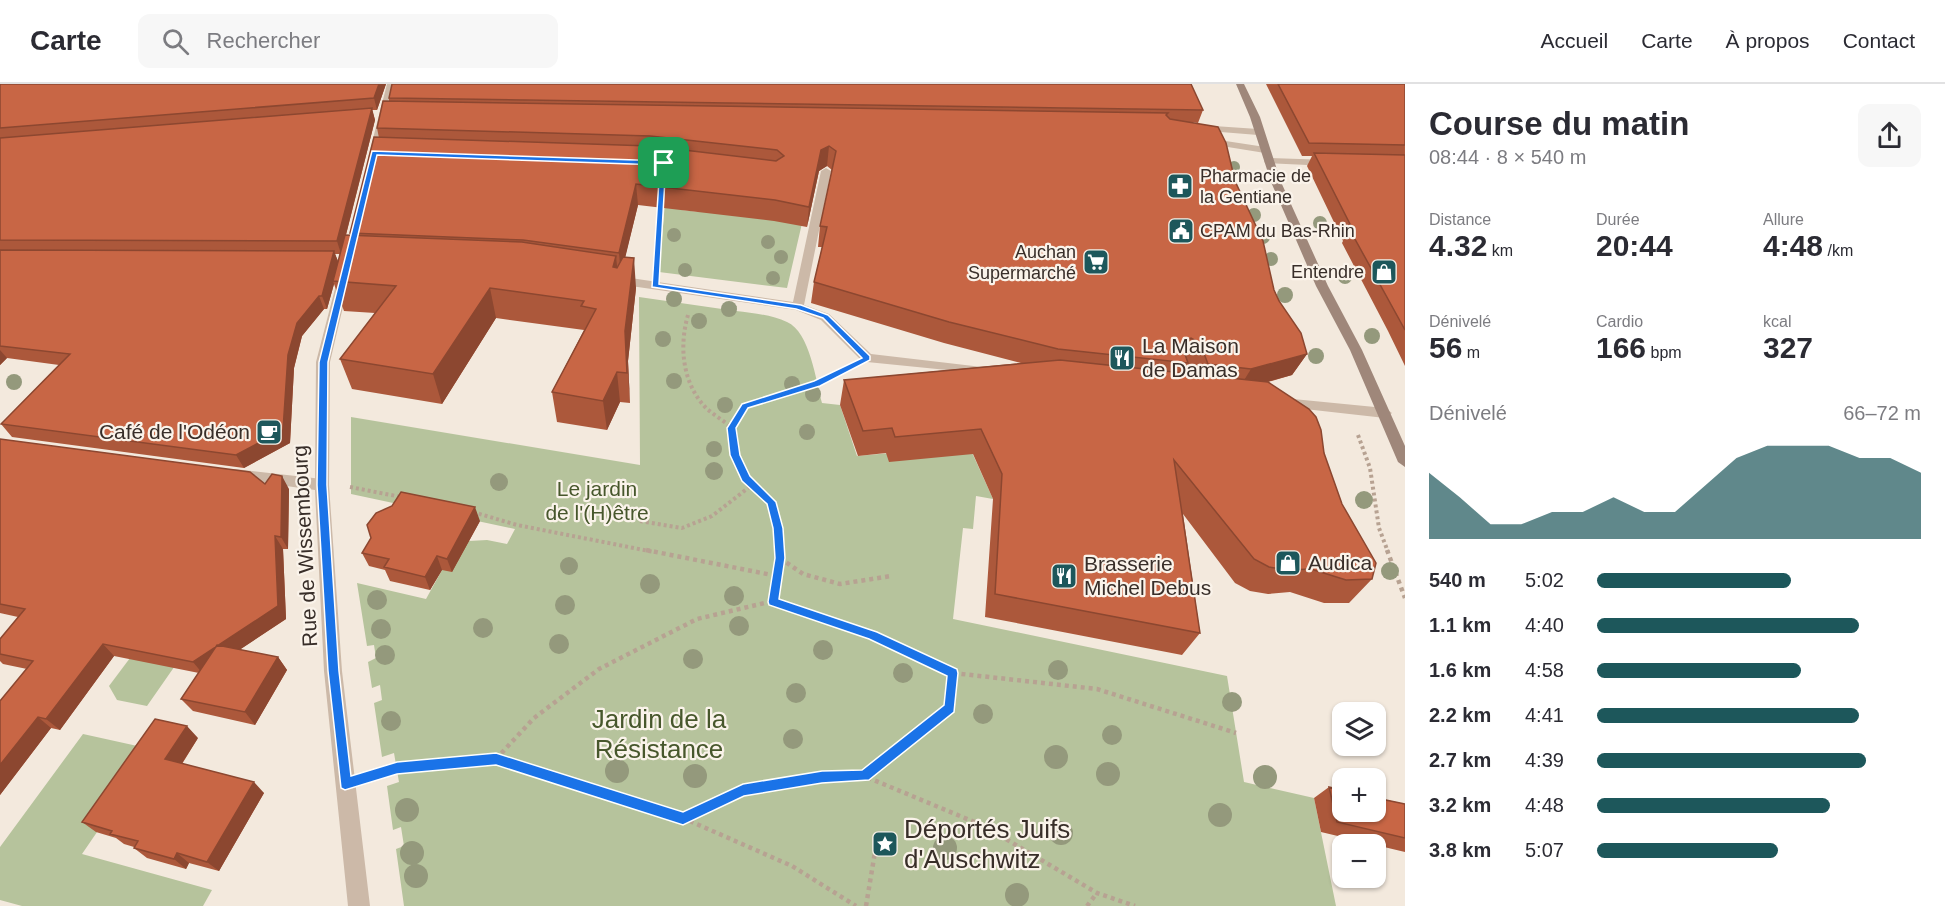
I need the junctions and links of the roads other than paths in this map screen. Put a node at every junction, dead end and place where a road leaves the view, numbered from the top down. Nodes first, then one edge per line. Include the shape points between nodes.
1 (391, 84) edge
2 (1240, 84) edge
3 (1185, 128) edge
4 (1258, 132) junction
5 (1194, 140) edge
6 (1267, 155) junction
7 (1335, 163) edge
8 (826, 171) edge
9 (369, 173) edge
10 (348, 259) edge
11 (608, 278) edge
12 (798, 307) junction
13 (999, 373) edge
14 (1269, 402) edge
15 (1385, 413) junction
16 (1405, 462) edge
17 (218, 471) edge
18 (322, 485) junction
19 (359, 906) edge

1 - 9 street via 380,153
2 - 4 main road
3 - 4 street
4 - 6 main road
5 - 6 street
6 - 7 street
6 - 15 main road via 1322,286
8 - 12 street
10 - 18 street, Rue de Wissembourg via 323,362
11 - 12 street
12 - 13 street via 825,316 867,358
14 - 15 street
15 - 16 main road
17 - 18 street
18 - 19 street, Rue de Wissembourg via 333,671

